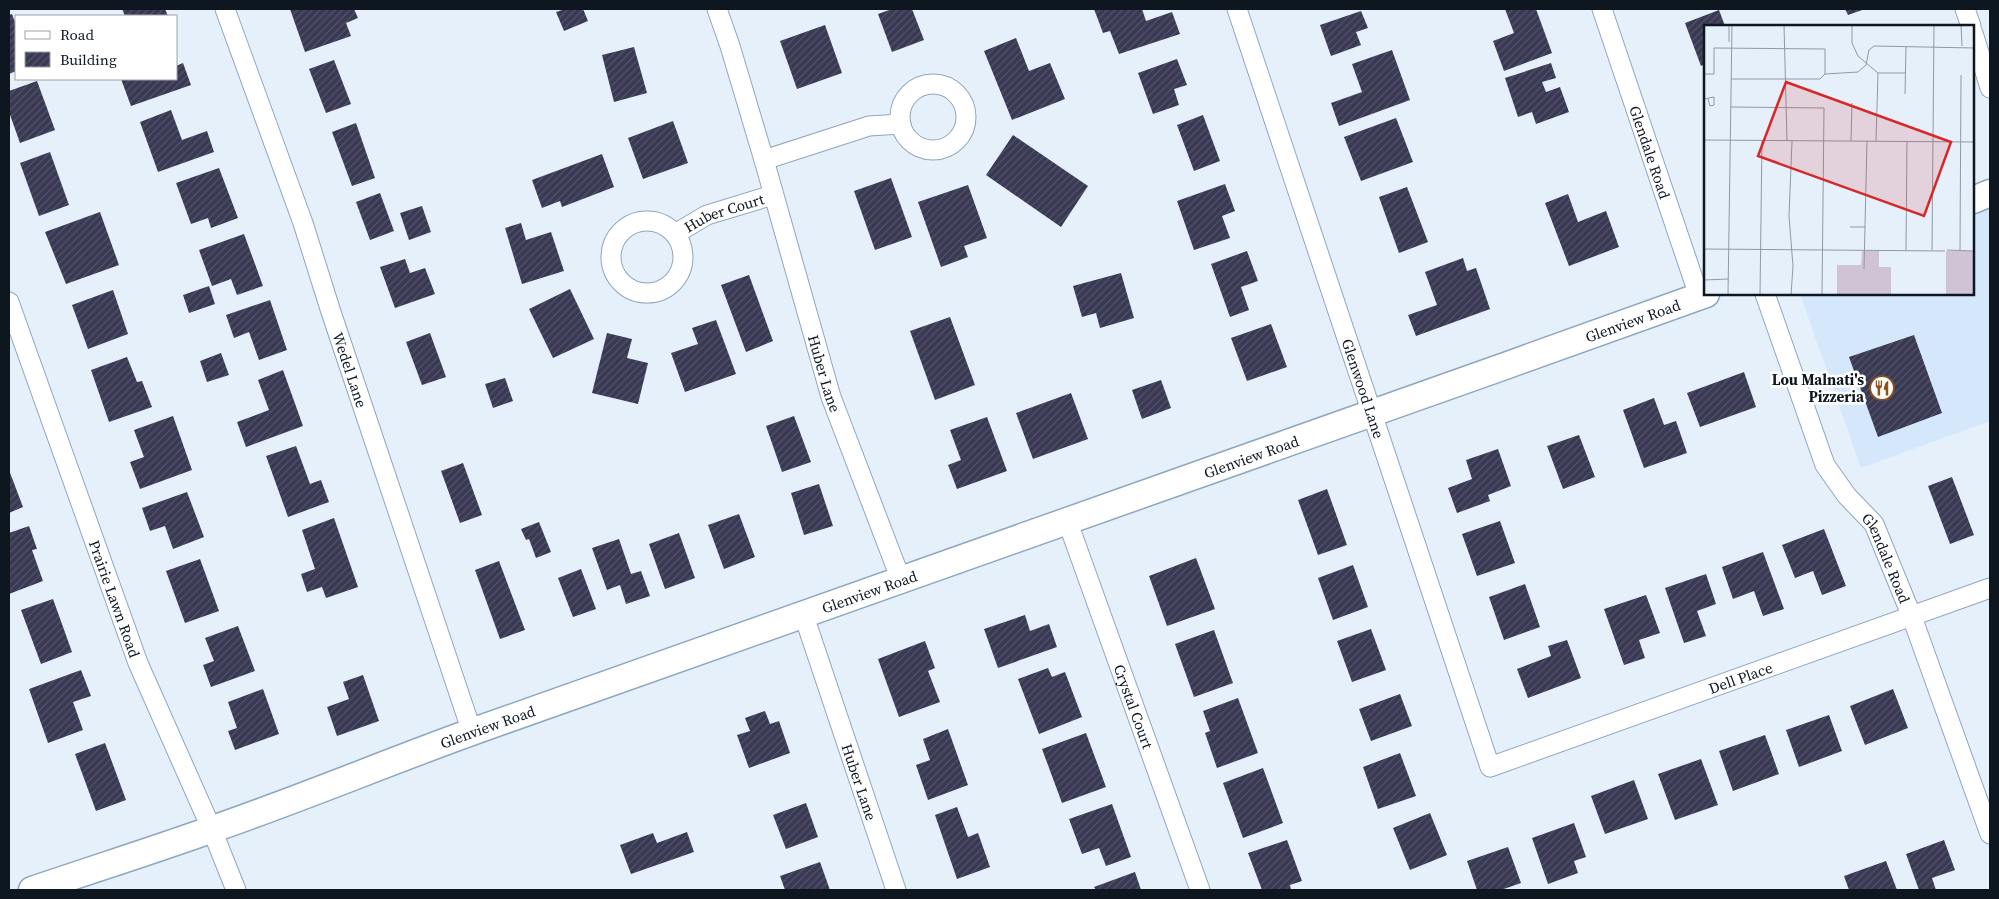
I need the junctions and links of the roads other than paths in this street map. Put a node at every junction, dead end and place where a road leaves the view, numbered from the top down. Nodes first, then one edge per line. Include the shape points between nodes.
1 (225, 9) edge
2 (717, 9) edge
3 (1237, 9) edge
4 (1602, 9) edge
5 (1965, 9) edge
6 (1971, 25) edge
7 (1974, 35) edge
8 (1990, 88) edge
9 (901, 124) dead end
10 (764, 160) junction
11 (773, 194) junction
12 (1990, 194) edge
13 (1974, 200) edge
14 (675, 234) dead end
15 (1702, 295) edge
16 (1765, 295) edge
17 (9, 302) edge
18 (1374, 414) junction
19 (1067, 520) junction
20 (901, 580) junction
21 (1990, 588) edge
22 (804, 616) junction
23 (1912, 617) junction
24 (472, 732) junction
25 (1490, 767) joint
26 (212, 830) junction
27 (1990, 834) edge
28 (32, 890) edge
29 (236, 890) edge
30 (896, 890) edge
31 (1200, 890) edge

1 - 24 street, Wedel Lane via 303,223
2 - 10 street, Huber Lane
3 - 18 street, Glenwood Lane
4 - 15 street, Glendale Road
5 - 6 street
7 - 8 street
9 - 10 street via 869,126
10 - 11 street, Huber Lane
11 - 14 street, Huber Court via 708,215
11 - 20 street, Huber Lane via 831,397
12 - 13 main road
15 - 18 main road, Glenview Road
16 - 23 street, Glendale Road via 1825,465 1847,496 1874,524
17 - 26 street, Prairie Lawn Road via 138,663
18 - 19 main road, Glenview Road
18 - 25 street, Glenwood Lane
19 - 20 main road, Glenview Road
19 - 31 street, Crystal Court
20 - 22 main road, Glenview Road
21 - 23 street, Dell Place
22 - 24 main road, Glenview Road
22 - 30 street, Huber Lane
23 - 25 street, Dell Place
23 - 27 street, Glendale Road
24 - 26 main road, Glenview Road
26 - 28 main road, Glenview Road
26 - 29 street, Prairie Lawn Road

